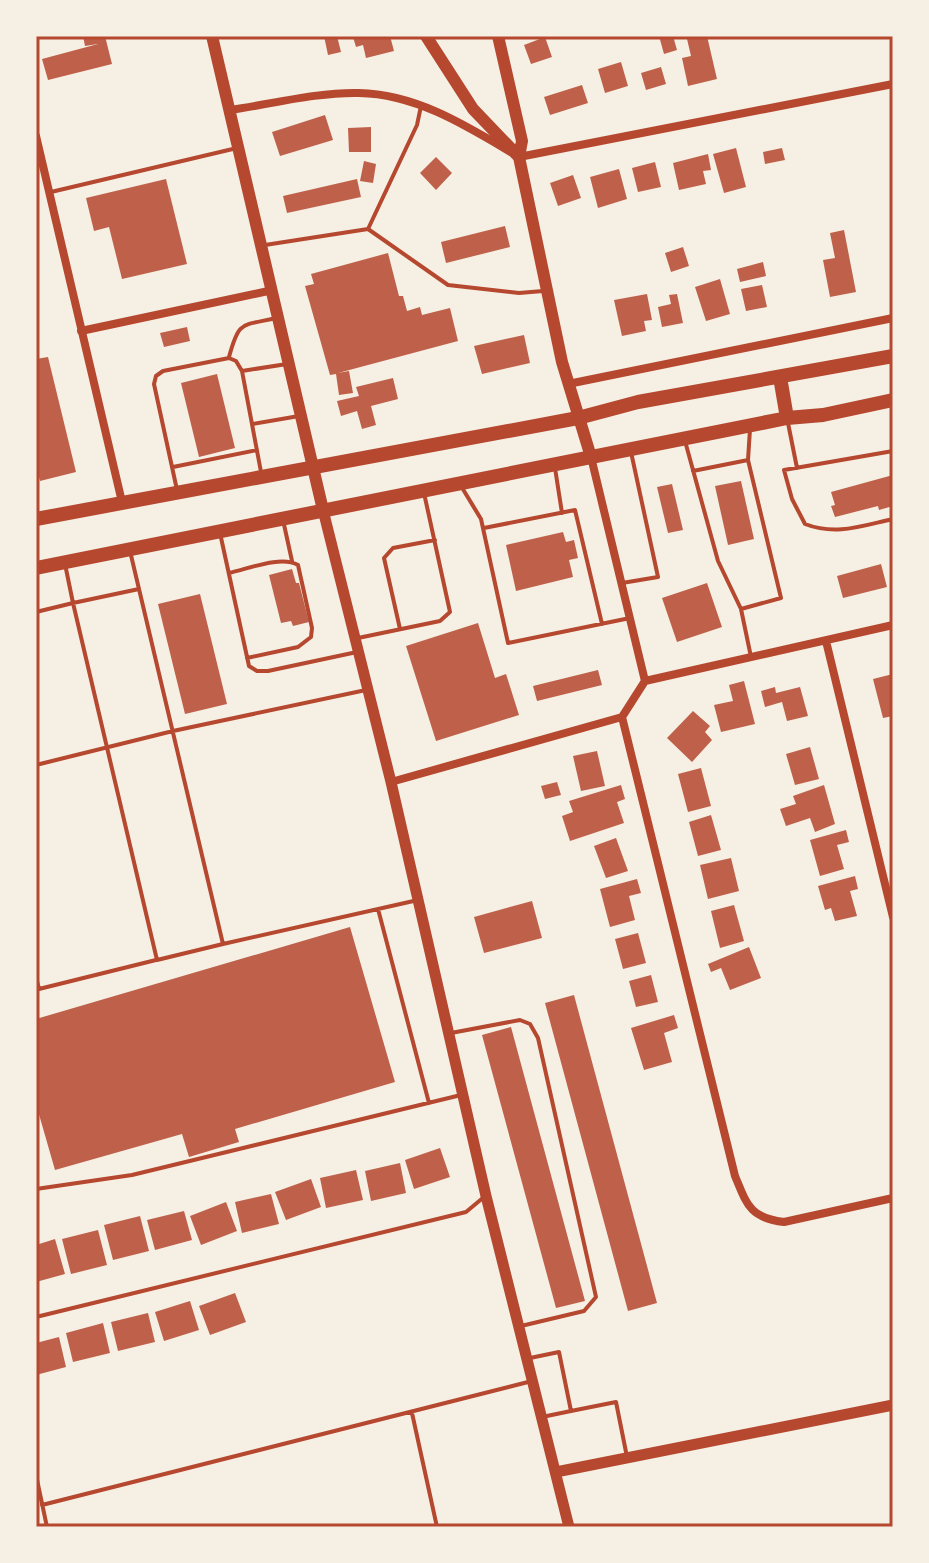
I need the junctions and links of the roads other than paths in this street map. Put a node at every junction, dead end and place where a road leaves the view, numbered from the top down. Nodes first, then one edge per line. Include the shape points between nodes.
1 (212, 36) edge
2 (426, 36) edge
3 (498, 36) edge
4 (893, 84) edge
5 (421, 105) junction
6 (230, 110) junction
7 (36, 136) edge
8 (239, 147) junction
9 (519, 157) junction
10 (49, 193) junction
11 (368, 229) junction
12 (262, 245) junction
13 (273, 290) junction
14 (547, 291) junction
15 (279, 317) junction
16 (893, 318) edge
17 (81, 331) junction
18 (893, 356) edge
19 (229, 358) junction
20 (290, 363) junction
21 (242, 371) junction
22 (780, 377) junction
23 (568, 384) junction
24 (893, 401) edge
25 (302, 415) junction
26 (578, 418) junction
27 (787, 418) junction
28 (252, 424) junction
29 (751, 425) junction
30 (684, 438) junction
31 (631, 449) junction
32 (257, 450) junction
33 (893, 451) edge
34 (591, 457) junction
35 (748, 460) junction
36 (555, 464) junction
37 (172, 468) junction
38 (314, 468) junction
39 (797, 468) junction
40 (693, 471) junction
41 (262, 477) junction
42 (459, 484) junction
43 (423, 491) junction
44 (178, 492) junction
45 (122, 502) junction
46 (323, 510) junction
47 (562, 513) junction
48 (36, 519) edge
49 (893, 519) edge
50 (283, 520) junction
51 (483, 528) junction
52 (220, 531) junction
53 (435, 540) junction
54 (130, 549) junction
55 (292, 561) junction
56 (65, 562) junction
57 (36, 568) edge
58 (229, 573) junction
59 (622, 583) junction
60 (139, 589) junction
61 (73, 603) junction
62 (741, 609) junction
63 (36, 612) edge
64 (630, 618) junction
65 (602, 624) junction
66 (893, 625) edge
67 (400, 630) junction
68 (356, 638) junction
69 (826, 641) junction
70 (358, 652) junction
71 (751, 657) junction
72 (247, 658) junction
73 (645, 681) junction
74 (368, 690) junction
75 (622, 717) junction
76 (173, 731) junction
77 (107, 747) junction
78 (36, 765) edge
79 (391, 782) junction
80 (418, 900) junction
81 (378, 909) junction
82 (893, 917) edge
83 (223, 944) junction
84 (157, 960) junction
85 (36, 977) edge
86 (449, 1034) junction
87 (463, 1095) junction
88 (429, 1103) junction
89 (36, 1189) edge
90 (486, 1196) junction
91 (893, 1198) edge
92 (36, 1317) edge
93 (519, 1327) junction
94 (528, 1359) junction
95 (533, 1381) junction
96 (893, 1405) edge
97 (571, 1411) junction
98 (412, 1413) junction
99 (542, 1417) junction
100 (627, 1458) junction
101 (556, 1472) junction
102 (36, 1475) edge
103 (42, 1505) junction
104 (47, 1527) edge
105 (437, 1527) edge
106 (569, 1527) edge

1 - 6 main road
2 - 9 main road via 473,109
3 - 9 main road via 522,141
4 - 9 street
5 - 6 street via 359,93
5 - 9 street
5 - 11 lane via 417,125
6 - 8 main road
7 - 10 street
8 - 10 lane
8 - 12 main road
9 - 14 main road
10 - 17 street
11 - 12 lane
11 - 14 lane via 448,285
12 - 13 main road
13 - 15 main road
13 - 17 street
14 - 23 main road
15 - 19 lane via 240,326
15 - 20 main road
16 - 23 street
17 - 45 street
18 - 22 main road
19 - 21 lane
19 - 37 lane via 156,376
20 - 21 lane
20 - 25 main road
21 - 28 lane
22 - 26 main road
22 - 27 main road
23 - 26 main road
24 - 27 main road
25 - 28 lane
25 - 38 main road
26 - 34 main road
26 - 38 main road
27 - 29 main road
27 - 39 lane
28 - 32 lane
29 - 30 main road
29 - 35 lane
30 - 31 main road
30 - 40 lane
31 - 34 main road
31 - 59 lane via 658,577
32 - 37 lane
32 - 41 lane
33 - 39 lane
34 - 36 main road
34 - 59 street
35 - 40 lane
35 - 62 lane via 781,598
36 - 42 main road
36 - 47 lane
37 - 44 lane
38 - 41 main road
38 - 46 main road
39 - 49 lane via 784,470 805,524 822,531 846,530
40 - 62 lane via 718,561
41 - 44 main road
42 - 43 main road
42 - 51 lane
43 - 46 main road
43 - 53 lane
44 - 45 main road
45 - 48 main road
46 - 50 main road
46 - 68 street
47 - 51 lane
47 - 65 lane via 575,510
50 - 52 main road
50 - 55 lane
51 - 65 lane via 508,643
52 - 54 main road
52 - 58 lane
53 - 67 lane via 450,612 440,621
53 - 67 lane via 386,552
54 - 56 main road
54 - 60 lane
55 - 58 lane
55 - 72 lane via 298,565 311,637 298,647
56 - 57 main road
56 - 61 lane
58 - 72 lane
59 - 64 street
60 - 61 lane
60 - 76 lane
61 - 63 lane
61 - 77 lane
62 - 71 lane
64 - 65 lane
64 - 73 street
66 - 69 street
67 - 68 lane
68 - 70 street
69 - 71 street
69 - 82 street
70 - 72 lane via 268,671 257,671
70 - 74 street
71 - 73 street
73 - 75 street
74 - 76 lane
74 - 79 street
75 - 79 street
75 - 91 street via 735,1176 745,1199 754,1214 784,1222
76 - 77 lane
76 - 83 lane
77 - 78 lane
77 - 84 lane
79 - 80 street
80 - 81 lane
80 - 86 street
81 - 83 lane
81 - 88 lane
83 - 84 lane
84 - 85 lane via 39,989
86 - 87 street
86 - 93 lane via 520,1020 530,1024 538,1038 596,1297 584,1311
87 - 88 lane
87 - 90 street
88 - 89 lane via 132,1175
90 - 92 lane via 466,1212
90 - 93 street
93 - 94 street
94 - 95 street
94 - 97 lane via 559,1352
95 - 98 lane
95 - 99 street
96 - 100 street
97 - 99 lane
97 - 100 lane via 616,1402
98 - 103 lane
98 - 105 lane
99 - 101 street
100 - 101 street
101 - 106 street
102 - 103 lane
103 - 104 lane

